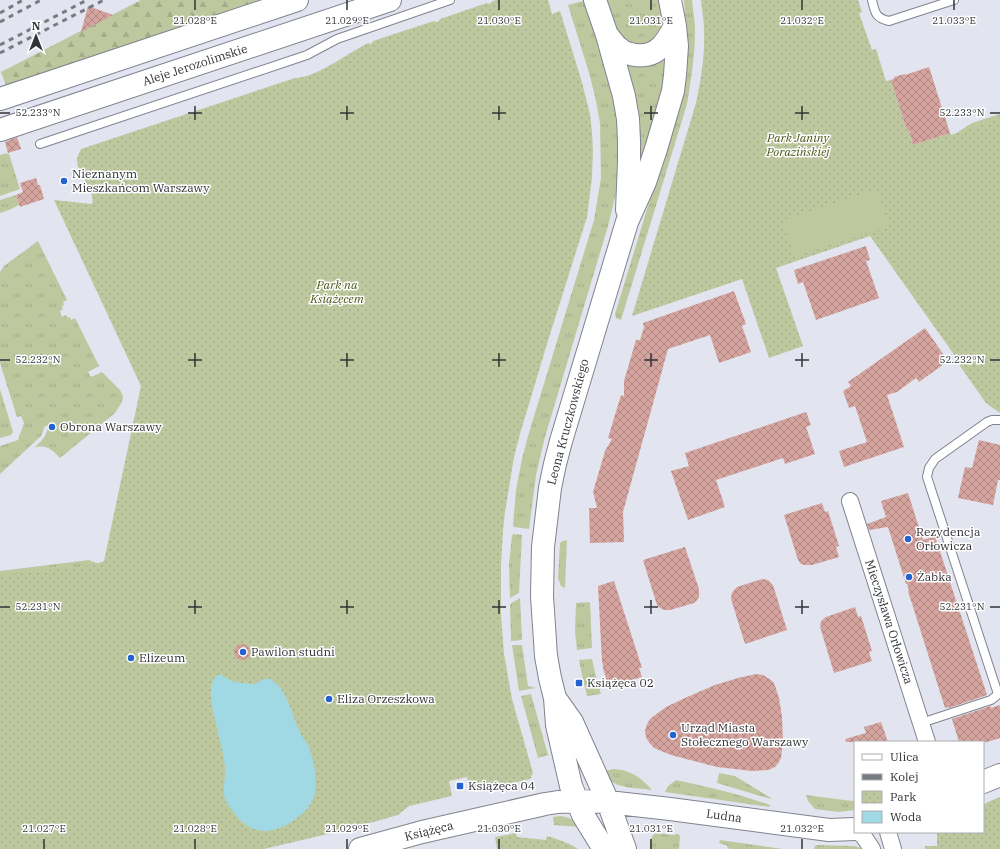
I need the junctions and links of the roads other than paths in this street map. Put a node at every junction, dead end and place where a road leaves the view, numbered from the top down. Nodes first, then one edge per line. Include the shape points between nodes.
1 (297, 0) edge
2 (390, 0) edge
3 (450, 0) edge
4 (595, 0) edge
5 (670, 0) edge
6 (872, 0) edge
7 (954, 0) edge
8 (675, 26) junction
9 (608, 35) junction
10 (2, 99) edge
11 (7, 128) edge
12 (40, 144) dead end
13 (627, 222) junction
14 (1000, 420) edge
15 (850, 501) dead end
16 (999, 693) edge
17 (555, 698) junction
18 (921, 723) junction
19 (927, 741) edge
20 (1000, 775) edge
21 (984, 782) edge
22 (593, 801) junction
23 (854, 829) edge
24 (860, 833) edge
25 (888, 833) edge
26 (360, 849) edge
27 (604, 849) edge
28 (625, 849) edge
29 (872, 849) edge
30 (893, 849) edge

1 - 10 street
2 - 11 street, Aleje Jerozolimskie
3 - 12 lane via 337,38 307,55
4 - 9 street, Leona Kruczkowskiego
5 - 8 street, Leona Kruczkowskiego
6 - 7 lane via 878,17 889,21
8 - 9 street via 666,42 653,53 645,55 629,54 620,50
8 - 13 street, Leona Kruczkowskiego via 677,46 671,97 645,182
9 - 13 street, Leona Kruczkowskiego via 628,119
13 - 17 street, Leona Kruczkowskiego via 554,464 550,488 543,547 542,596 546,656
14 - 16 lane via 987,422 935,459 927,476
15 - 18 street, Mieczysława Orłowicza
16 - 18 lane via 991,700
17 - 22 street, Leona Kruczkowskiego via 572,722
17 - 22 street, Leona Kruczkowskiego via 557,725 571,786
18 - 19 street, Mieczysława Orłowicza
20 - 21 street
22 - 23 street, Ludna via 829,830
22 - 26 street, Książęca via 545,804
22 - 27 street via 583,815
22 - 28 street
24 - 29 street
25 - 30 street

